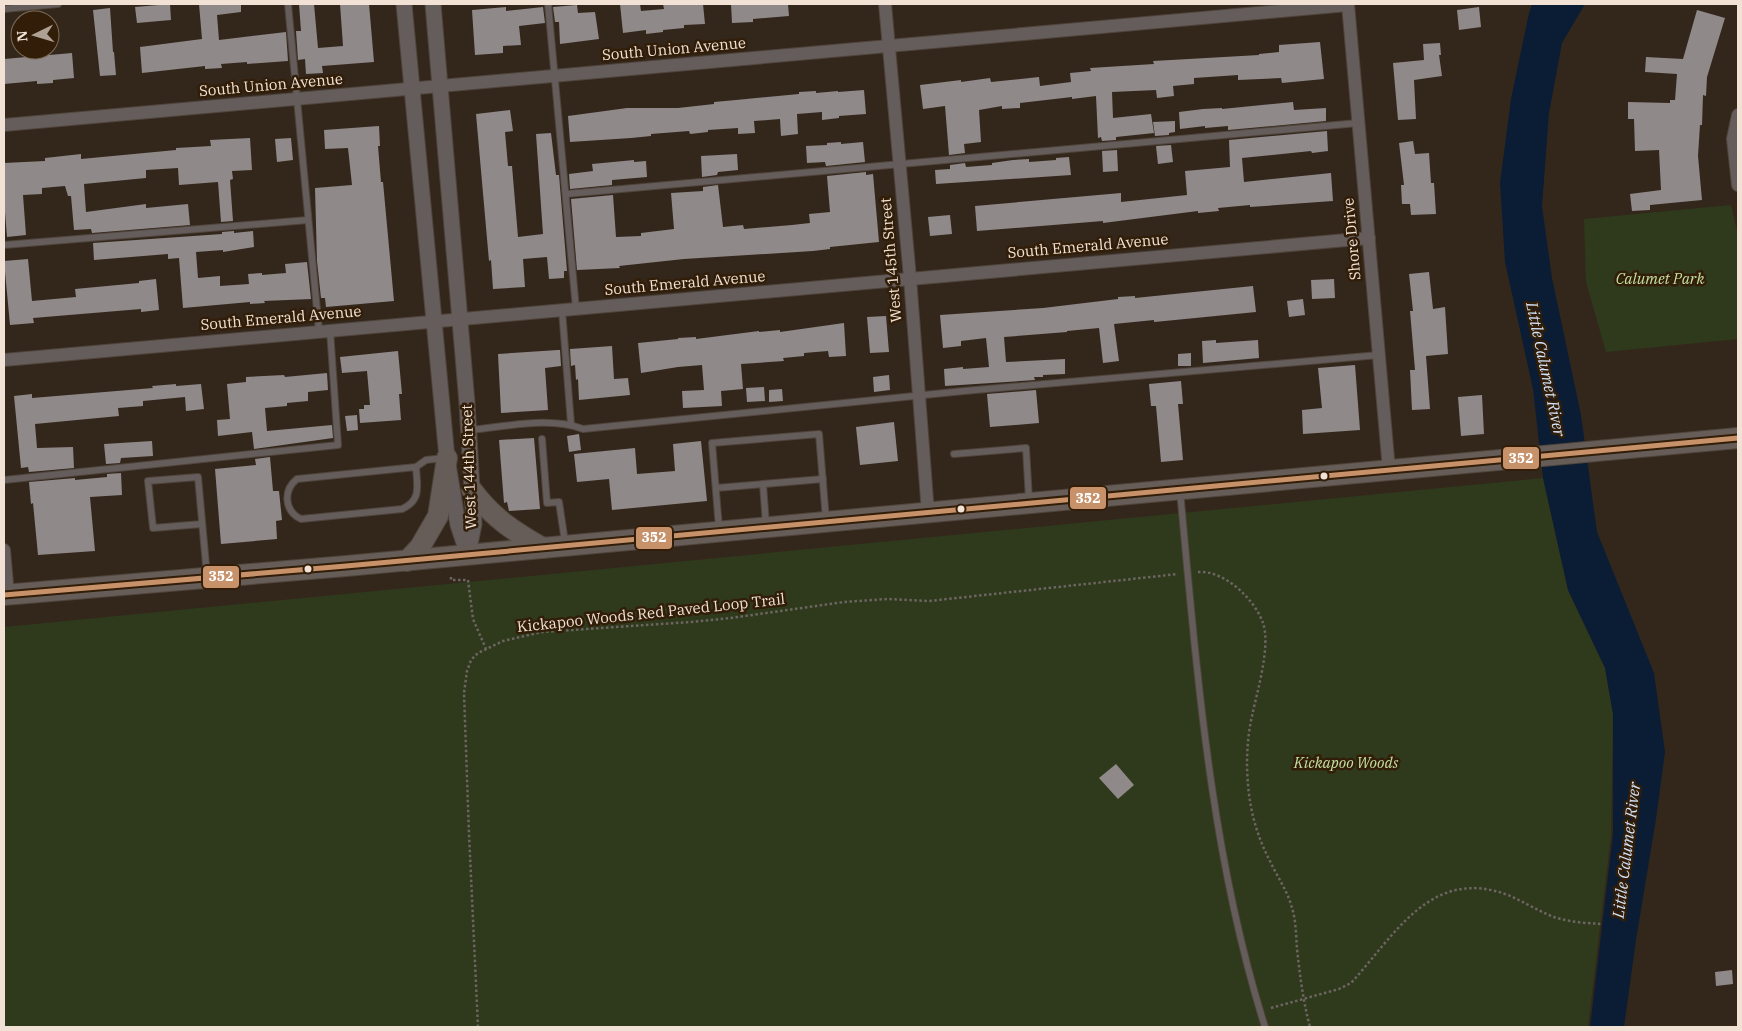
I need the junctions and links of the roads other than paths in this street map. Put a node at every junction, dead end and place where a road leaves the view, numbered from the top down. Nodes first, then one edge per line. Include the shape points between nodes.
1 (58, 4) edge
2 (288, 4) edge
3 (404, 4) edge
4 (433, 4) edge
5 (548, 4) edge
6 (885, 4) edge
7 (1348, 4) edge
8 (4, 9) edge
9 (889, 46) junction
10 (555, 76) junction
11 (441, 86) junction
12 (412, 89) junction
13 (297, 99) junction
14 (1738, 115) edge
15 (1358, 123) junction
16 (4, 125) edge
17 (899, 164) junction
18 (1738, 185) edge
19 (566, 194) junction
20 (308, 220) junction
21 (1368, 238) junction
22 (4, 246) edge
23 (910, 278) junction
24 (576, 309) junction
25 (562, 310) junction
26 (461, 319) junction
27 (433, 321) junction
28 (324, 331) junction
29 (1379, 355) junction
30 (4, 360) edge
31 (919, 396) junction
32 (571, 424) junction
33 (469, 430) junction
34 (1738, 438) edge
35 (542, 439) dead end
36 (954, 454) dead end
37 (447, 458) junction
38 (416, 468) junction
39 (1389, 470) junction
40 (823, 478) junction
41 (4, 480) edge
42 (763, 484) junction
43 (716, 488) junction
44 (472, 490) junction
45 (1180, 490) junction
46 (1029, 504) junction
47 (928, 513) junction
48 (826, 522) junction
49 (202, 524) junction
50 (766, 528) junction
51 (719, 532) junction
52 (565, 546) junction
53 (543, 548) junction
54 (4, 550) edge
55 (468, 555) junction
56 (407, 561) junction
57 (207, 577) junction
58 (6, 595) edge
59 (1266, 1027) edge

1 - 8 lane
2 - 13 lane
3 - 12 street, West 144th Street
4 - 11 street, West 144th Street
5 - 10 lane
6 - 9 street, West 145th Street
7 - 9 street, South Union Avenue
7 - 15 street, Shore Drive
9 - 10 street, South Union Avenue
9 - 17 street, West 145th Street
10 - 11 street, South Union Avenue
10 - 19 lane
11 - 12 street, South Union Avenue
11 - 26 street, West 144th Street
12 - 13 street, South Union Avenue
12 - 27 street, West 144th Street
13 - 16 street, South Union Avenue
13 - 20 lane
14 - 18 street via 1734,139
15 - 17 lane
15 - 21 street, Shore Drive
17 - 19 lane
17 - 23 street, West 145th Street
19 - 24 lane
20 - 22 lane
20 - 28 lane
21 - 23 street, South Emerald Avenue
21 - 29 street, Shore Drive
23 - 24 street, South Emerald Avenue
23 - 31 street, West 145th Street
24 - 25 street, South Emerald Avenue
25 - 26 street, South Emerald Avenue
25 - 32 lane
26 - 27 street, South Emerald Avenue
26 - 33 street, West 144th Street
27 - 28 street, South Emerald Avenue
27 - 37 street, West 144th Street
28 - 30 street, South Emerald Avenue
28 - 41 lane via 338,445
29 - 31 lane
29 - 39 street, Shore Drive
31 - 32 lane via 583,429
31 - 47 street, West 145th Street
32 - 33 lane via 549,422
33 - 44 street, West 144th Street
34 - 39 main road
35 - 52 lane via 547,503 559,502
36 - 46 lane via 1026,448
37 - 38 lane via 426,460
37 - 55 street, West 144th Street via 458,525
37 - 56 main road via 438,516 420,547
38 - 38 lane via 297,479 290,484 287,493 289,509 301,519 402,509 416,497
39 - 45 main road
40 - 42 lane
40 - 43 lane via 820,434 712,443
40 - 48 lane
42 - 43 lane
42 - 50 lane
43 - 51 lane
44 - 53 main road via 499,521
44 - 55 street, West 144th Street via 474,524
45 - 46 main road
45 - 59 lane via 1200,705 1214,805 1239,936
46 - 47 main road
47 - 48 main road
48 - 50 main road
49 - 49 lane via 198,477 148,481 153,528
49 - 57 lane
50 - 51 main road
51 - 52 main road
52 - 53 main road
53 - 55 main road
54 - 58 street
55 - 56 main road
56 - 57 main road
57 - 58 main road

